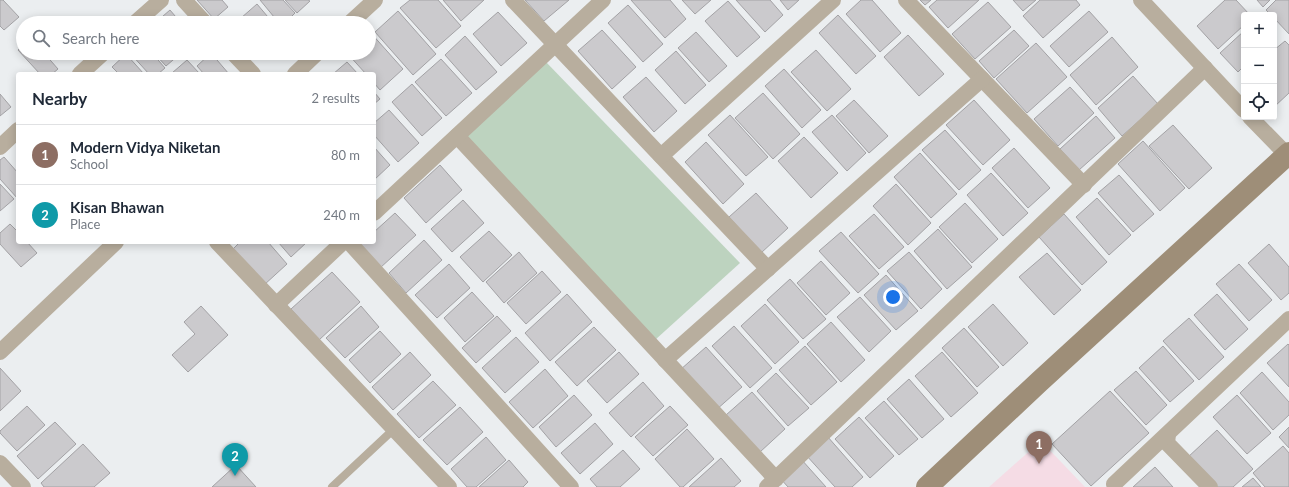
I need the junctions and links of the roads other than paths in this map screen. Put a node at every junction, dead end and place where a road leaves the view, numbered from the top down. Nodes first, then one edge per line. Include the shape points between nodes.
1 (160, 0) edge
2 (184, 0) edge
3 (375, 0) edge
4 (514, 0) edge
5 (603, 0) edge
6 (832, 0) edge
7 (906, 0) edge
8 (1141, 0) edge
9 (143, 16) edge
10 (199, 16) edge
11 (358, 16) edge
12 (555, 44) junction
13 (95, 60) edge
14 (240, 60) edge
15 (310, 60) edge
16 (1205, 68) junction
17 (82, 72) edge
18 (251, 72) edge
19 (297, 72) edge
20 (982, 79) junction
21 (1241, 107) edge
22 (1253, 120) edge
23 (16, 132) edge
24 (457, 136) junction
25 (0, 147) edge
26 (1288, 154) edge
27 (661, 156) junction
28 (1084, 184) junction
29 (376, 211) edge
30 (114, 244) edge
31 (219, 244) edge
32 (341, 244) edge
33 (351, 244) edge
34 (768, 269) junction
35 (276, 305) junction
36 (1289, 319) edge
37 (0, 352) edge
38 (665, 360) junction
39 (394, 429) junction
40 (1168, 434) junction
41 (0, 462) edge
42 (771, 483) edge
43 (1114, 484) dead end
44 (23, 487) edge
45 (332, 487) edge
46 (449, 487) edge
47 (570, 487) edge
48 (927, 487) edge
49 (1210, 487) edge

1 - 9 street
2 - 10 street
3 - 11 street
4 - 12 street
5 - 12 street
6 - 27 street
7 - 20 street
8 - 16 street
12 - 24 street
12 - 27 street
13 - 17 street
14 - 18 street
15 - 19 street
16 - 21 street
16 - 28 street
20 - 28 street
20 - 34 street
22 - 26 street
23 - 25 street
24 - 29 street
24 - 38 street
26 - 48 street
27 - 34 street
28 - 42 street
30 - 37 street
31 - 35 street
32 - 35 street
33 - 47 street
34 - 38 street
35 - 39 street
36 - 40 street
38 - 42 street
39 - 45 lane
39 - 46 street
40 - 43 street
40 - 49 street via 1167,443
41 - 44 street

